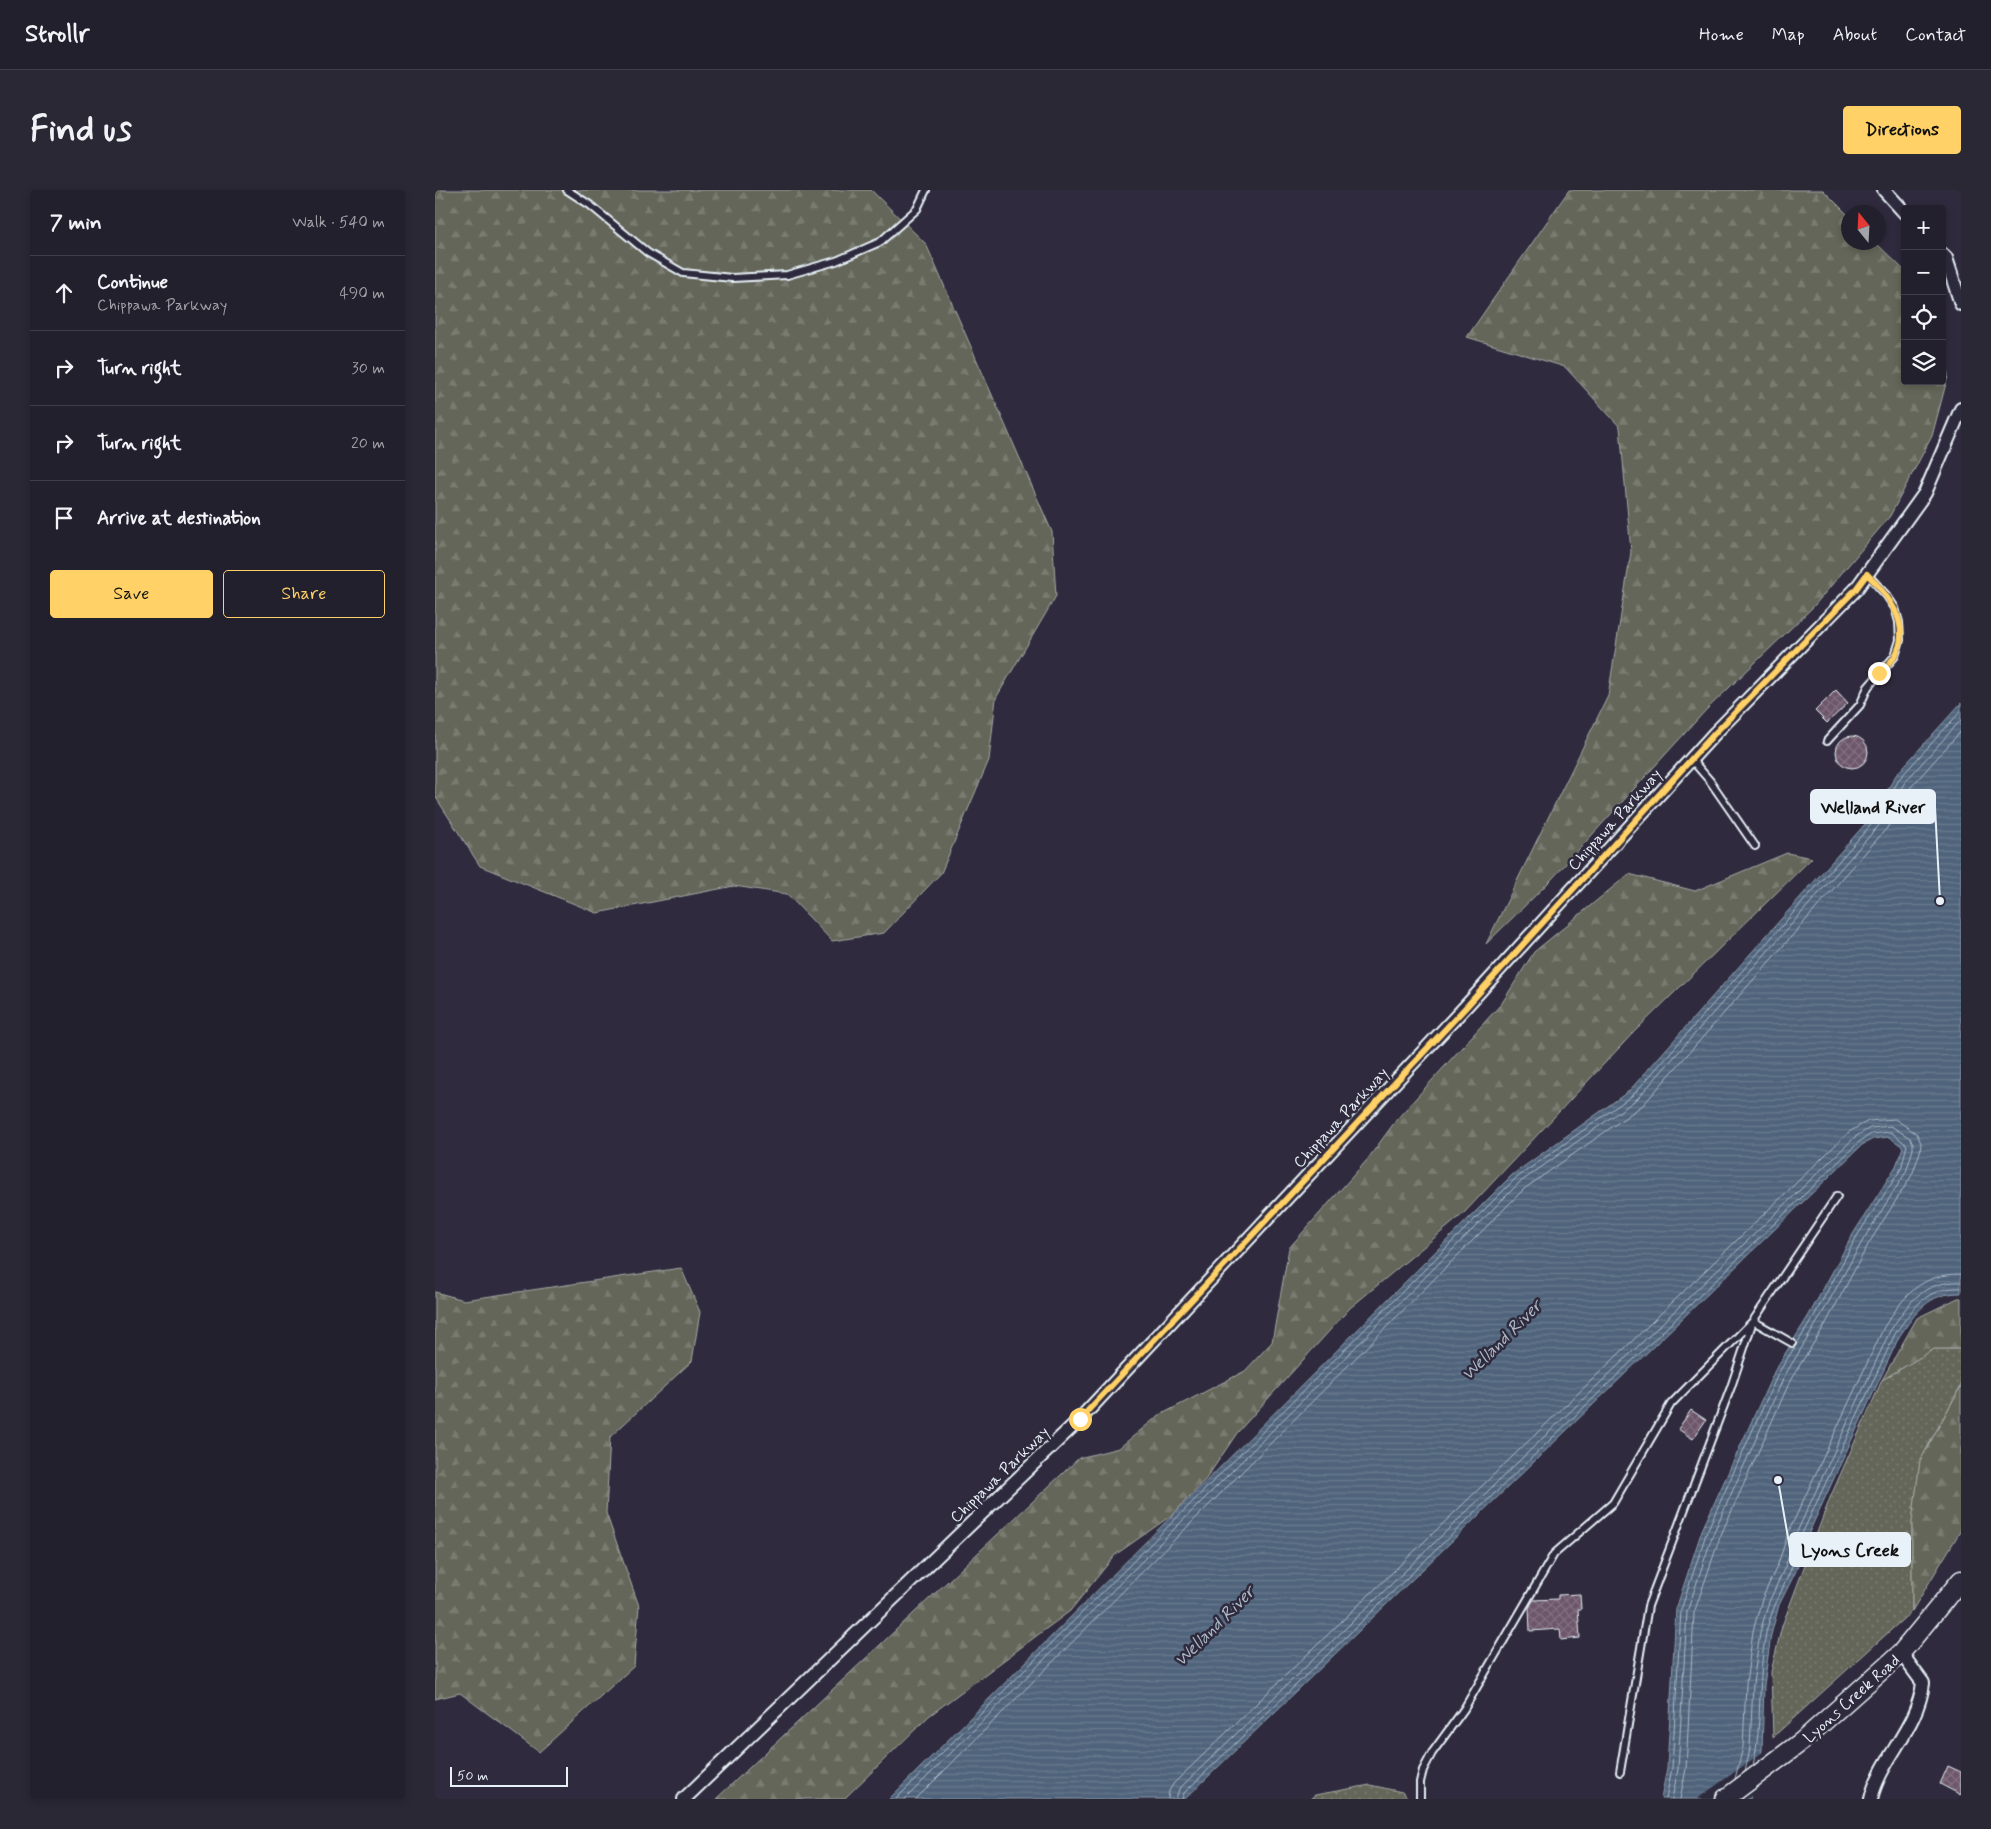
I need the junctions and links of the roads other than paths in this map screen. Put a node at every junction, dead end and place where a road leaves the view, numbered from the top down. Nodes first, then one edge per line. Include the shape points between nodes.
1 (567, 190) edge
2 (926, 190) edge
3 (1884, 190) edge
4 (1901, 209) edge
5 (1946, 258) edge
6 (1961, 304) edge
7 (1961, 409) edge
8 (1867, 574) junction
9 (1827, 741) dead end
10 (1691, 759) junction
11 (1755, 846) dead end
12 (1837, 1196) dead end
13 (1753, 1321) junction
14 (1792, 1343) dead end
15 (1961, 1580) edge
16 (1901, 1653) junction
17 (1620, 1772) dead end
18 (684, 1799) edge
19 (1420, 1799) edge
20 (1725, 1799) edge
21 (1871, 1799) edge

1 - 2 lane via 648,253 683,273 732,278 787,275 835,261 880,242 917,209
3 - 4 street
5 - 6 street
7 - 8 street, Chippawa Parkway via 1925,493
8 - 9 lane via 1895,608 1900,640 1895,656 1868,687 1860,705
8 - 10 street, Chippawa Parkway
10 - 11 lane via 1710,780
10 - 18 street, Chippawa Parkway via 1467,1006 1080,1419
12 - 13 lane
13 - 14 lane
13 - 17 lane via 1647,1606
13 - 19 lane via 1671,1404 1613,1503 1554,1554 1464,1709 1432,1753 1423,1770
15 - 16 main road, Lyons Creek Road
16 - 20 main road, Lyons Creek Road via 1831,1718
16 - 21 street via 1923,1683 1922,1690 1914,1715 1875,1785

